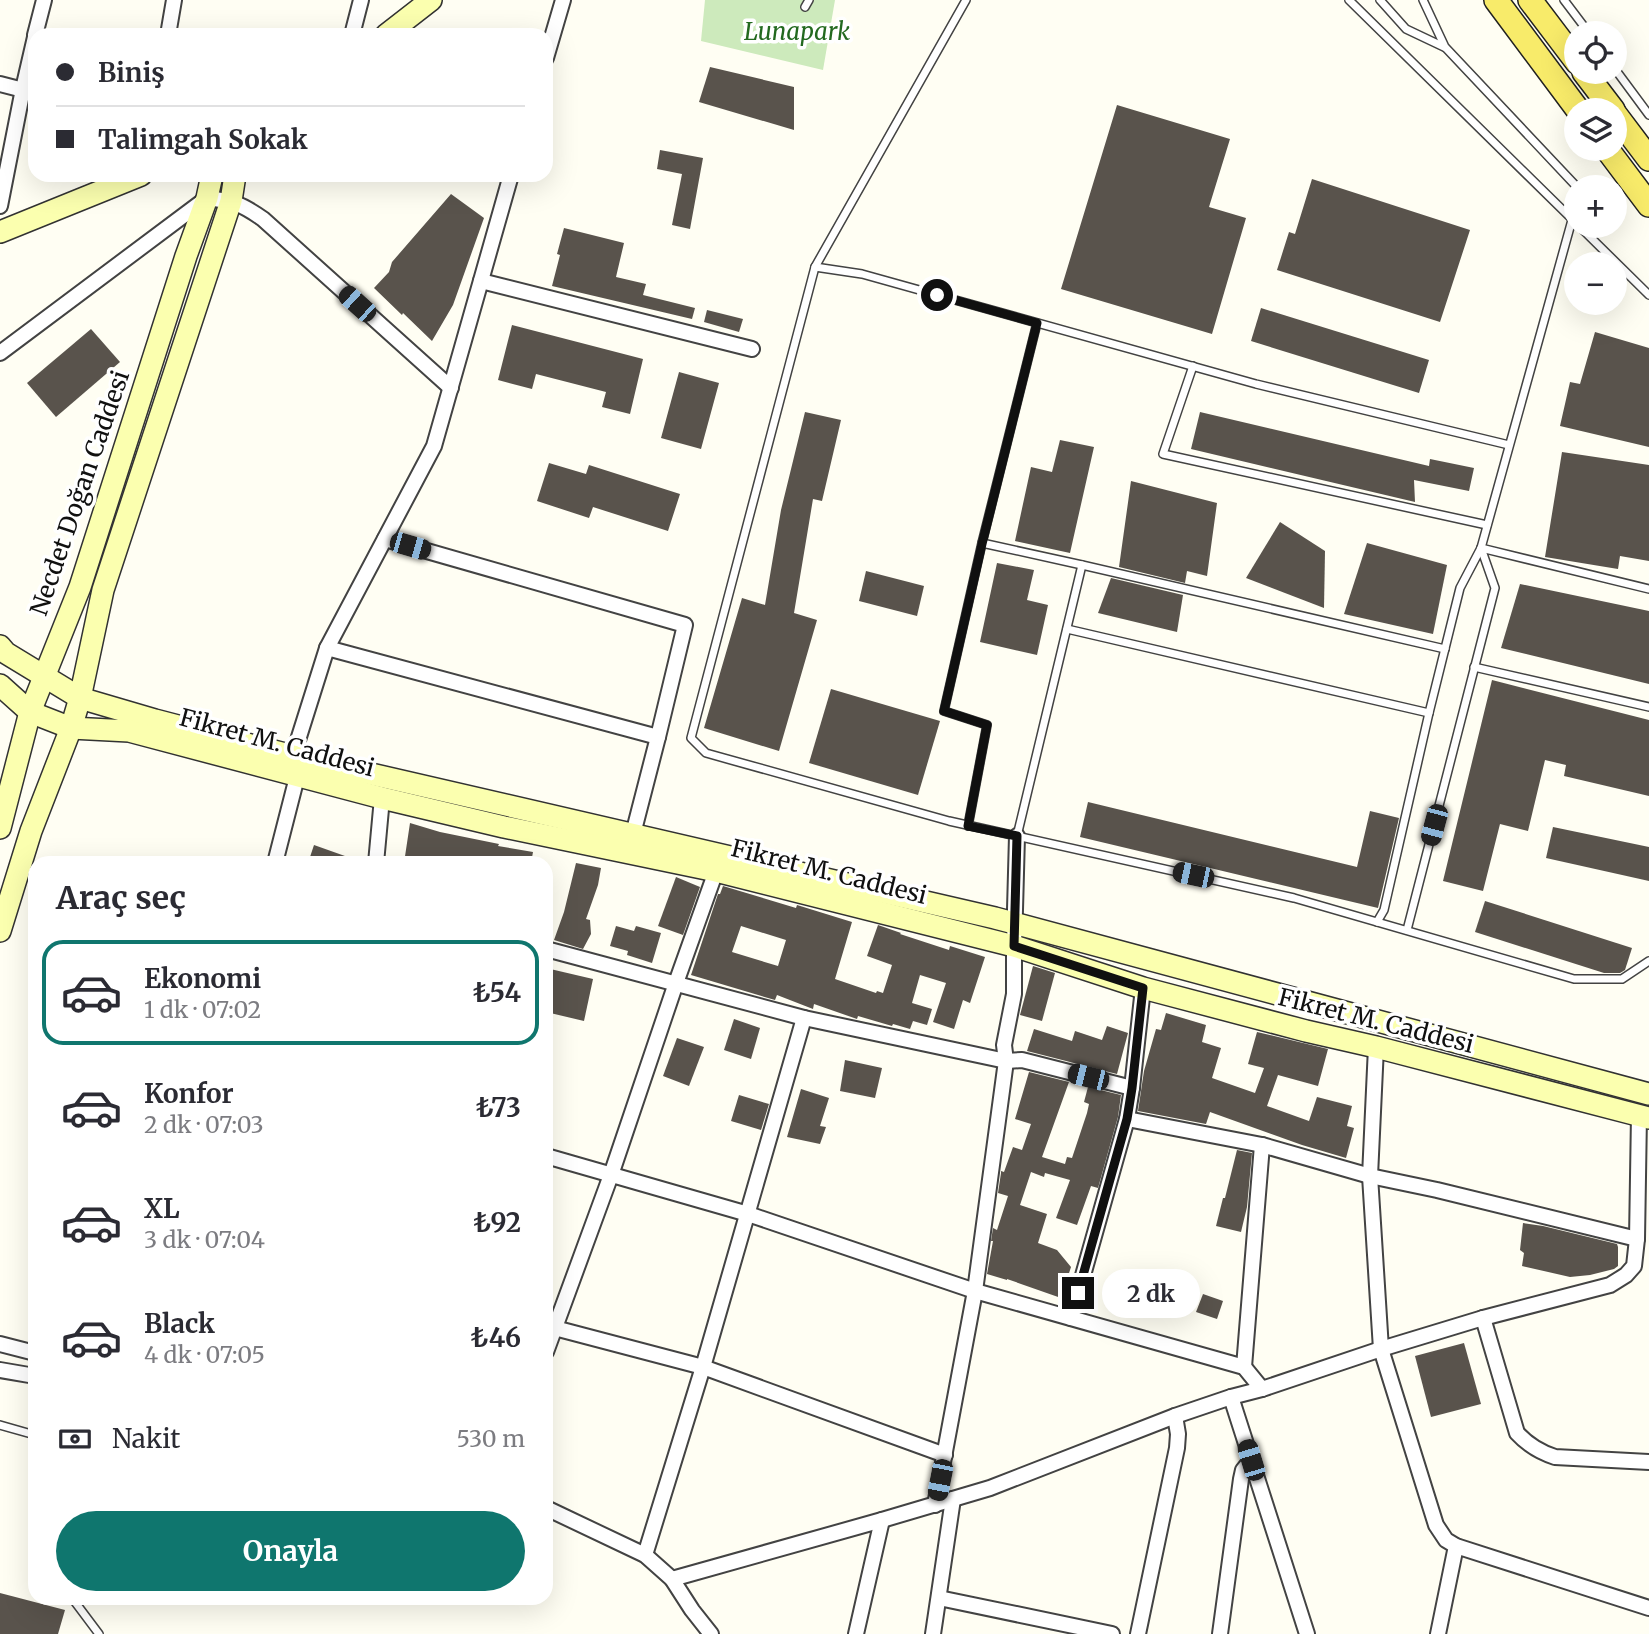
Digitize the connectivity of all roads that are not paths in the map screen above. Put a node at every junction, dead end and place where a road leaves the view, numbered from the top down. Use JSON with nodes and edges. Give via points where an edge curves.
{"nodes":[{"id":1,"x":44,"y":0,"type":"edge"},
{"id":2,"x":174,"y":0,"type":"edge"},
{"id":3,"x":361,"y":0,"type":"edge"},
{"id":4,"x":431,"y":0,"type":"edge"},
{"id":5,"x":564,"y":0,"type":"edge"},
{"id":6,"x":966,"y":0,"type":"edge"},
{"id":7,"x":1349,"y":0,"type":"edge"},
{"id":8,"x":1380,"y":0,"type":"edge"},
{"id":9,"x":1423,"y":0,"type":"edge"},
{"id":10,"x":1496,"y":0,"type":"edge"},
{"id":11,"x":1530,"y":0,"type":"edge"},
{"id":12,"x":1564,"y":0,"type":"edge"},
{"id":13,"x":1580,"y":21,"type":"edge"},
{"id":14,"x":37,"y":28,"type":"edge"},
{"id":15,"x":169,"y":28,"type":"edge"},
{"id":16,"x":354,"y":28,"type":"edge"},
{"id":17,"x":395,"y":28,"type":"edge"},
{"id":18,"x":553,"y":35,"type":"edge"},
{"id":19,"x":1564,"y":45,"type":"edge"},
{"id":20,"x":1445,"y":47,"type":"junction"},
{"id":21,"x":0,"y":84,"type":"edge"},
{"id":22,"x":1626,"y":84,"type":"edge"},
{"id":23,"x":28,"y":91,"type":"edge"},
{"id":24,"x":28,"y":95,"type":"edge"},
{"id":25,"x":1569,"y":98,"type":"edge"},
{"id":26,"x":1649,"y":115,"type":"edge"},
{"id":27,"x":1627,"y":129,"type":"edge"},
{"id":28,"x":1649,"y":159,"type":"edge"},
{"id":29,"x":1616,"y":161,"type":"edge"},
{"id":30,"x":1566,"y":175,"type":"edge"},
{"id":31,"x":124,"y":182,"type":"edge"},
{"id":32,"x":210,"y":182,"type":"edge"},
{"id":33,"x":234,"y":182,"type":"edge"},
{"id":34,"x":509,"y":182,"type":"edge"},
{"id":35,"x":207,"y":198,"type":"junction"},
{"id":36,"x":231,"y":201,"type":"junction"},
{"id":37,"x":1649,"y":205,"type":"edge"},
{"id":38,"x":0,"y":206,"type":"edge"},
{"id":39,"x":1564,"y":211,"type":"edge"},
{"id":40,"x":0,"y":232,"type":"edge"},
{"id":41,"x":1571,"y":238,"type":"edge"},
{"id":42,"x":1591,"y":238,"type":"edge"},
{"id":43,"x":815,"y":267,"type":"junction"},
{"id":44,"x":481,"y":281,"type":"junction"},
{"id":45,"x":1649,"y":295,"type":"edge"},
{"id":46,"x":1037,"y":323,"type":"junction"},
{"id":47,"x":752,"y":349,"type":"dead end"},
{"id":48,"x":0,"y":353,"type":"edge"},
{"id":49,"x":1193,"y":366,"type":"junction"},
{"id":50,"x":450,"y":388,"type":"junction"},
{"id":51,"x":1509,"y":445,"type":"junction"},
{"id":52,"x":1487,"y":525,"type":"junction"},
{"id":53,"x":385,"y":539,"type":"junction"},
{"id":54,"x":982,"y":544,"type":"junction"},
{"id":55,"x":1481,"y":548,"type":"junction"},
{"id":56,"x":1082,"y":565,"type":"junction"},
{"id":57,"x":1649,"y":589,"type":"edge"},
{"id":58,"x":1067,"y":629,"type":"junction"},
{"id":59,"x":0,"y":646,"type":"edge"},
{"id":60,"x":327,"y":648,"type":"junction"},
{"id":61,"x":1444,"y":649,"type":"junction"},
{"id":62,"x":1475,"y":667,"type":"junction"},
{"id":63,"x":44,"y":676,"type":"junction"},
{"id":64,"x":0,"y":685,"type":"edge"},
{"id":65,"x":80,"y":698,"type":"junction"},
{"id":66,"x":1649,"y":708,"type":"edge"},
{"id":67,"x":30,"y":712,"type":"junction"},
{"id":68,"x":1429,"y":713,"type":"junction"},
{"id":69,"x":71,"y":728,"type":"junction"},
{"id":70,"x":658,"y":737,"type":"junction"},
{"id":71,"x":295,"y":766,"type":"junction"},
{"id":72,"x":382,"y":798,"type":"junction"},
{"id":73,"x":968,"y":826,"type":"junction"},
{"id":74,"x":0,"y":828,"type":"edge"},
{"id":75,"x":633,"y":834,"type":"junction"},
{"id":76,"x":1017,"y":836,"type":"junction"},
{"id":77,"x":276,"y":856,"type":"edge"},
{"id":78,"x":377,"y":856,"type":"edge"},
{"id":79,"x":716,"y":871,"type":"junction"},
{"id":80,"x":1377,"y":922,"type":"junction"},
{"id":81,"x":1014,"y":923,"type":"junction"},
{"id":82,"x":1407,"y":930,"type":"junction"},
{"id":83,"x":0,"y":931,"type":"edge"},
{"id":84,"x":1014,"y":946,"type":"junction"},
{"id":85,"x":553,"y":951,"type":"edge"},
{"id":86,"x":1649,"y":961,"type":"edge"},
{"id":87,"x":676,"y":983,"type":"junction"},
{"id":88,"x":1143,"y":988,"type":"junction"},
{"id":89,"x":804,"y":1018,"type":"junction"},
{"id":90,"x":1376,"y":1047,"type":"junction"},
{"id":91,"x":1006,"y":1061,"type":"junction"},
{"id":92,"x":1132,"y":1088,"type":"junction"},
{"id":93,"x":1649,"y":1094,"type":"edge"},
{"id":94,"x":1644,"y":1117,"type":"edge"},
{"id":95,"x":1127,"y":1119,"type":"junction"},
{"id":96,"x":1262,"y":1145,"type":"junction"},
{"id":97,"x":553,"y":1158,"type":"edge"},
{"id":98,"x":611,"y":1175,"type":"junction"},
{"id":99,"x":1370,"y":1176,"type":"junction"},
{"id":100,"x":748,"y":1214,"type":"junction"},
{"id":101,"x":1637,"y":1239,"type":"junction"},
{"id":102,"x":975,"y":1291,"type":"junction"},
{"id":103,"x":1071,"y":1318,"type":"junction"},
{"id":104,"x":1483,"y":1318,"type":"junction"},
{"id":105,"x":553,"y":1319,"type":"edge"},
{"id":106,"x":553,"y":1327,"type":"edge"},
{"id":107,"x":0,"y":1345,"type":"edge"},
{"id":108,"x":1381,"y":1349,"type":"junction"},
{"id":109,"x":28,"y":1351,"type":"edge"},
{"id":110,"x":703,"y":1367,"type":"junction"},
{"id":111,"x":1244,"y":1367,"type":"junction"},
{"id":112,"x":0,"y":1370,"type":"edge"},
{"id":113,"x":28,"y":1375,"type":"edge"},
{"id":114,"x":1262,"y":1389,"type":"junction"},
{"id":115,"x":1231,"y":1397,"type":"junction"},
{"id":116,"x":1175,"y":1416,"type":"junction"},
{"id":117,"x":0,"y":1425,"type":"edge"},
{"id":118,"x":28,"y":1434,"type":"edge"},
{"id":119,"x":944,"y":1455,"type":"junction"},
{"id":120,"x":1251,"y":1460,"type":"junction"},
{"id":121,"x":1649,"y":1462,"type":"edge"},
{"id":122,"x":954,"y":1499,"type":"junction"},
{"id":123,"x":935,"y":1505,"type":"junction"},
{"id":124,"x":553,"y":1511,"type":"edge"},
{"id":125,"x":882,"y":1520,"type":"junction"},
{"id":126,"x":1456,"y":1546,"type":"junction"},
{"id":127,"x":645,"y":1555,"type":"junction"},
{"id":128,"x":672,"y":1579,"type":"junction"},
{"id":129,"x":939,"y":1598,"type":"junction"},
{"id":130,"x":77,"y":1605,"type":"edge"},
{"id":131,"x":1649,"y":1608,"type":"edge"},
{"id":132,"x":99,"y":1634,"type":"edge"},
{"id":133,"x":711,"y":1634,"type":"edge"},
{"id":134,"x":856,"y":1634,"type":"edge"},
{"id":135,"x":933,"y":1634,"type":"edge"},
{"id":136,"x":1112,"y":1634,"type":"edge"},
{"id":137,"x":1138,"y":1634,"type":"edge"},
{"id":138,"x":1220,"y":1634,"type":"edge"},
{"id":139,"x":1307,"y":1634,"type":"edge"},
{"id":140,"x":1438,"y":1634,"type":"edge"}],
"edges":[{"from":1,"to":14,"type":"street"},
{"from":2,"to":15,"type":"street"},
{"from":3,"to":16,"type":"street"},
{"from":4,"to":17,"type":"main road"},
{"from":5,"to":18,"type":"street"},
{"from":6,"to":43,"type":"lane"},
{"from":7,"to":39,"type":"lane"},
{"from":8,"to":20,"type":"lane","via":[[1406,29]]},
{"from":9,"to":20,"type":"lane"},
{"from":10,"to":25,"type":"main road"},
{"from":11,"to":19,"type":"main road"},
{"from":12,"to":13,"type":"lane"},
{"from":20,"to":30,"type":"lane"},
{"from":21,"to":23,"type":"street"},
{"from":22,"to":26,"type":"lane"},
{"from":24,"to":38,"type":"street"},
{"from":27,"to":28,"type":"main road"},
{"from":29,"to":37,"type":"main road"},
{"from":31,"to":40,"type":"main road"},
{"from":32,"to":35,"type":"main road","name":"Necdet Doğan Caddesi"},
{"from":33,"to":36,"type":"main road"},
{"from":34,"to":44,"type":"street"},
{"from":35,"to":36,"type":"street"},
{"from":35,"to":48,"type":"street"},
{"from":35,"to":63,"type":"main road","name":"Necdet Doğan Caddesi","via":[[80,587]]},
{"from":36,"to":50,"type":"street","via":[[263,219]]},
{"from":36,"to":65,"type":"main road","via":[[103,590]]},
{"from":41,"to":51,"type":"lane"},
{"from":42,"to":45,"type":"lane"},
{"from":43,"to":46,"type":"lane","via":[[862,274]]},
{"from":43,"to":73,"type":"lane","via":[[691,738],[706,753]]},
{"from":44,"to":47,"type":"street"},
{"from":44,"to":50,"type":"street"},
{"from":46,"to":49,"type":"lane"},
{"from":46,"to":54,"type":"lane"},
{"from":49,"to":51,"type":"lane"},
{"from":49,"to":52,"type":"lane","via":[[1163,454]]},
{"from":50,"to":53,"type":"street","via":[[434,446]]},
{"from":51,"to":52,"type":"lane"},
{"from":52,"to":55,"type":"lane"},
{"from":53,"to":60,"type":"street"},
{"from":53,"to":70,"type":"street","via":[[685,625]]},
{"from":54,"to":56,"type":"lane"},
{"from":54,"to":73,"type":"lane","via":[[944,711],[987,725]]},
{"from":55,"to":57,"type":"lane"},
{"from":55,"to":61,"type":"lane","via":[[1460,588]]},
{"from":55,"to":62,"type":"lane","via":[[1495,587]]},
{"from":56,"to":58,"type":"lane"},
{"from":56,"to":61,"type":"lane"},
{"from":58,"to":68,"type":"lane"},
{"from":58,"to":76,"type":"lane"},
{"from":59,"to":63,"type":"main road"},
{"from":60,"to":70,"type":"street"},
{"from":60,"to":71,"type":"street"},
{"from":61,"to":68,"type":"lane"},
{"from":62,"to":66,"type":"lane"},
{"from":62,"to":82,"type":"lane"},
{"from":63,"to":65,"type":"main road"},
{"from":63,"to":67,"type":"main road","name":"Necdet Doğan Caddesi"},
{"from":64,"to":67,"type":"main road","name":"Fikret M. Caddesi"},
{"from":65,"to":69,"type":"main road"},
{"from":65,"to":71,"type":"main road"},
{"from":67,"to":69,"type":"main road","name":"Fikret M. Caddesi"},
{"from":67,"to":74,"type":"main road","name":"Necdet Doğan Caddesi"},
{"from":68,"to":80,"type":"lane","via":[[1384,910]]},
{"from":69,"to":71,"type":"main road","name":"Fikret M. Caddesi","via":[[129,731]]},
{"from":69,"to":83,"type":"main road","via":[[31,831]]},
{"from":70,"to":75,"type":"street"},
{"from":71,"to":72,"type":"main road","name":"Fikret M. Caddesi"},
{"from":71,"to":75,"type":"main road"},
{"from":71,"to":77,"type":"street"},
{"from":72,"to":78,"type":"street"},
{"from":72,"to":79,"type":"main road","name":"Fikret M. Caddesi"},
{"from":73,"to":76,"type":"lane"},
{"from":75,"to":81,"type":"main road"},
{"from":76,"to":80,"type":"lane","via":[[1294,898]]},
{"from":76,"to":81,"type":"street"},
{"from":79,"to":84,"type":"main road","name":"Fikret M. Caddesi"},
{"from":79,"to":87,"type":"street"},
{"from":80,"to":82,"type":"lane"},
{"from":81,"to":84,"type":"street"},
{"from":81,"to":93,"type":"main road"},
{"from":82,"to":86,"type":"lane","via":[[1574,979],[1622,979]]},
{"from":84,"to":88,"type":"main road","name":"Fikret M. Caddesi"},
{"from":84,"to":91,"type":"street"},
{"from":85,"to":87,"type":"street"},
{"from":87,"to":89,"type":"street"},
{"from":87,"to":98,"type":"street"},
{"from":88,"to":90,"type":"main road","name":"Fikret M. Caddesi"},
{"from":88,"to":92,"type":"street"},
{"from":89,"to":91,"type":"street"},
{"from":89,"to":100,"type":"street"},
{"from":90,"to":94,"type":"main road","name":"Fikret M. Caddesi"},
{"from":90,"to":99,"type":"street"},
{"from":91,"to":92,"type":"street","via":[[1021,1060]]},
{"from":91,"to":102,"type":"street"},
{"from":92,"to":95,"type":"street"},
{"from":94,"to":101,"type":"street"},
{"from":95,"to":96,"type":"street"},
{"from":95,"to":103,"type":"street"},
{"from":96,"to":99,"type":"street"},
{"from":96,"to":111,"type":"street"},
{"from":97,"to":98,"type":"street"},
{"from":98,"to":100,"type":"street"},
{"from":98,"to":105,"type":"street"},
{"from":99,"to":101,"type":"street"},
{"from":99,"to":108,"type":"street"},
{"from":100,"to":102,"type":"street"},
{"from":100,"to":110,"type":"street"},
{"from":101,"to":104,"type":"street","via":[[1634,1266],[1609,1285]]},
{"from":102,"to":103,"type":"street"},
{"from":102,"to":119,"type":"street"},
{"from":103,"to":111,"type":"street"},
{"from":104,"to":108,"type":"street"},
{"from":104,"to":121,"type":"street","via":[[1517,1433],[1527,1444],[1555,1457]]},
{"from":106,"to":110,"type":"street"},
{"from":107,"to":109,"type":"street"},
{"from":108,"to":114,"type":"street"},
{"from":108,"to":126,"type":"street","via":[[1436,1525]]},
{"from":110,"to":119,"type":"street"},
{"from":110,"to":127,"type":"street"},
{"from":111,"to":114,"type":"street"},
{"from":112,"to":113,"type":"street"},
{"from":114,"to":115,"type":"street"},
{"from":115,"to":116,"type":"street"},
{"from":115,"to":120,"type":"street"},
{"from":116,"to":122,"type":"street"},
{"from":116,"to":137,"type":"street","via":[[1177,1448]]},
{"from":117,"to":118,"type":"lane"},
{"from":119,"to":123,"type":"street"},
{"from":120,"to":138,"type":"street","via":[[1241,1479]]},
{"from":120,"to":139,"type":"street"},
{"from":122,"to":123,"type":"street"},
{"from":122,"to":129,"type":"street"},
{"from":123,"to":125,"type":"street"},
{"from":124,"to":127,"type":"street"},
{"from":125,"to":128,"type":"street"},
{"from":125,"to":134,"type":"street"},
{"from":126,"to":131,"type":"street"},
{"from":126,"to":140,"type":"street"},
{"from":127,"to":128,"type":"street"},
{"from":128,"to":133,"type":"street"},
{"from":129,"to":135,"type":"street"},
{"from":129,"to":136,"type":"street"},
{"from":130,"to":132,"type":"lane"}]}
